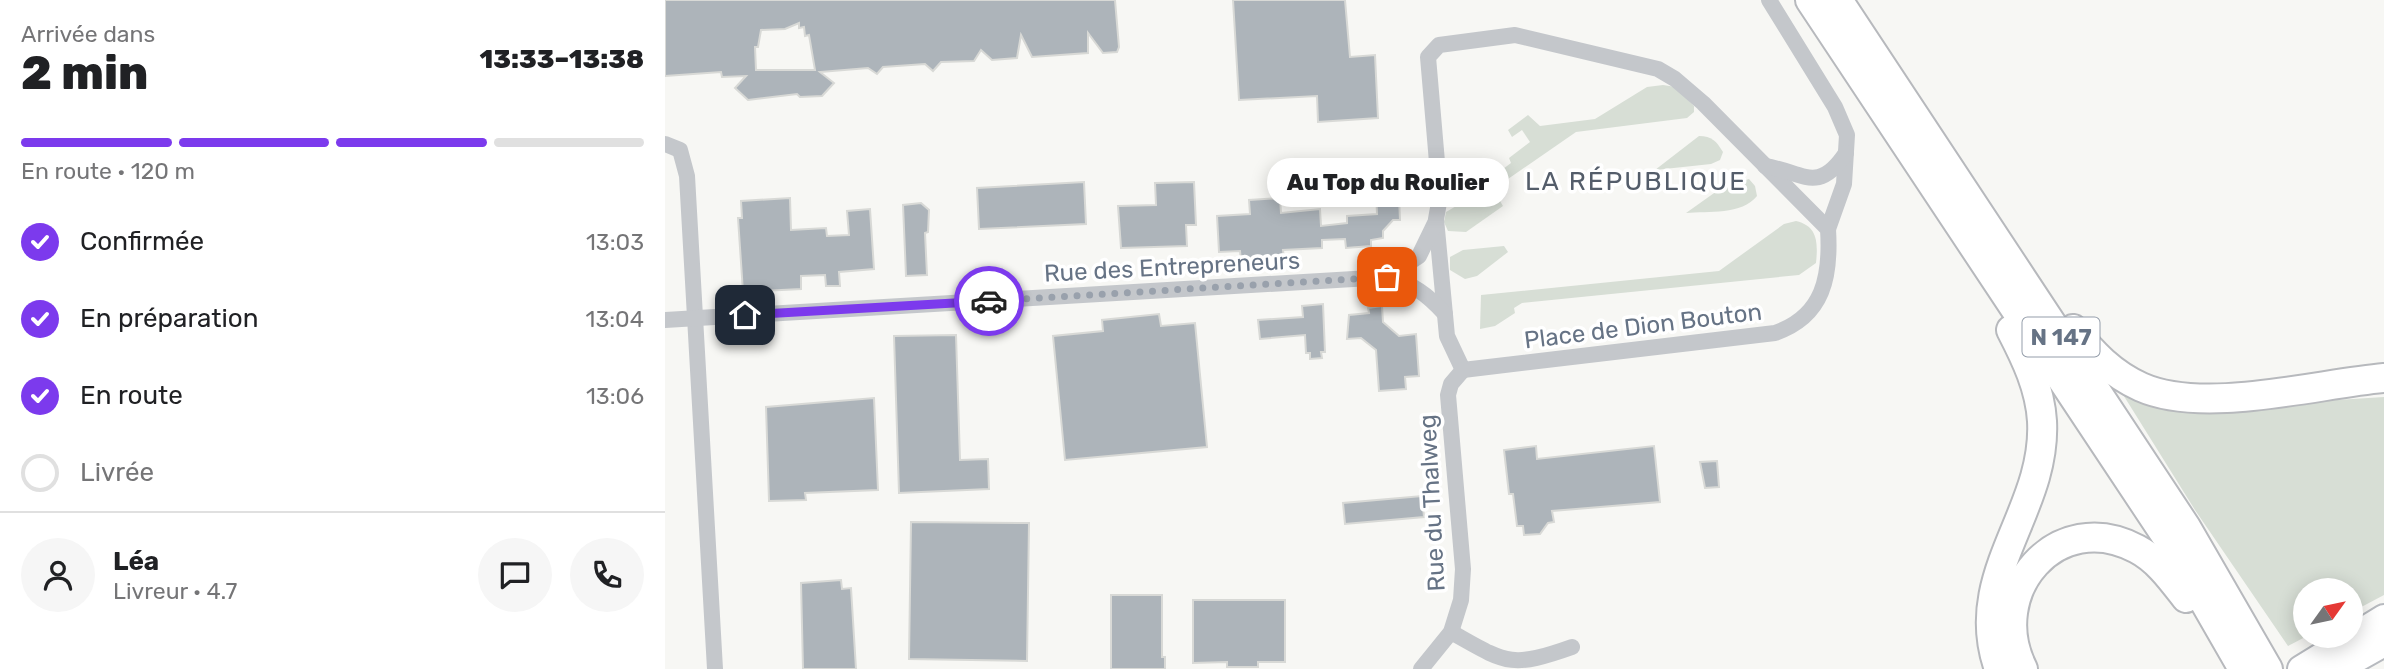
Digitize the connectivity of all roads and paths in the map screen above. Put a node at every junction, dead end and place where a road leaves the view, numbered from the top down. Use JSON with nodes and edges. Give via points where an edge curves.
{"nodes":[{"id":1,"x":1769,"y":0,"type":"edge"},
{"id":2,"x":1810,"y":0,"type":"edge"},
{"id":3,"x":1846,"y":11,"type":"edge"},
{"id":4,"x":1873,"y":96,"type":"junction"},
{"id":5,"x":672,"y":147,"type":"edge"},
{"id":6,"x":1846,"y":153,"type":"junction"},
{"id":7,"x":1765,"y":166,"type":"junction"},
{"id":8,"x":1436,"y":219,"type":"junction"},
{"id":9,"x":1828,"y":229,"type":"junction"},
{"id":10,"x":1387,"y":277,"type":"junction"},
{"id":11,"x":1445,"y":314,"type":"junction"},
{"id":12,"x":696,"y":318,"type":"junction"},
{"id":13,"x":665,"y":320,"type":"edge"},
{"id":14,"x":1463,"y":370,"type":"junction"},
{"id":15,"x":2384,"y":378,"type":"edge"},
{"id":16,"x":2384,"y":618,"type":"edge"},
{"id":17,"x":1451,"y":632,"type":"junction"},
{"id":18,"x":2384,"y":643,"type":"edge"},
{"id":19,"x":1572,"y":647,"type":"dead end"},
{"id":20,"x":2249,"y":660,"type":"edge"},
{"id":21,"x":715,"y":669,"type":"edge"},
{"id":22,"x":1421,"y":669,"type":"edge"},
{"id":23,"x":1999,"y":669,"type":"edge"},
{"id":24,"x":2022,"y":669,"type":"edge"},
{"id":25,"x":2301,"y":669,"type":"edge"},
{"id":26,"x":2338,"y":669,"type":"edge"}],
"edges":[{"from":1,"to":6,"type":"street","via":[[1835,107],[1847,135]]},
{"from":2,"to":4,"type":"highway","number":"N 147"},
{"from":3,"to":15,"type":"highway","via":[[1904,82],[2050,298],[2088,348],[2114,372],[2143,388],[2226,398]]},
{"from":3,"to":20,"type":"highway","number":"N 147","via":[[2186,527]]},
{"from":4,"to":20,"type":"highway","number":"N 147"},
{"from":4,"to":23,"type":"highway","via":[[1906,159],[1984,281],[2021,348],[2037,389],[2042,422],[2038,461],[2003,556],[1989,613],[1990,640]]},
{"from":5,"to":12,"type":"street","via":[[687,176]]},
{"from":6,"to":7,"type":"street","via":[[1830,172],[1812,179]]},
{"from":6,"to":9,"type":"street","via":[[1844,184]]},
{"from":7,"to":8,"type":"street","via":[[1703,103],[1658,69],[1515,35],[1439,45],[1428,57],[1440,197]]},
{"from":7,"to":9,"type":"street"},
{"from":8,"to":10,"type":"street","via":[[1419,256]]},
{"from":8,"to":11,"type":"street"},
{"from":9,"to":14,"type":"street","name":"Place de Dion Bouton","via":[[1825,287],[1817,303],[1791,328]]},
{"from":10,"to":11,"type":"street","via":[[1412,284]]},
{"from":10,"to":12,"type":"street","name":"Rue des Entrepreneurs"},
{"from":11,"to":14,"type":"street","via":[[1447,337]]},
{"from":12,"to":13,"type":"street","name":"Rue des Entrepreneurs"},
{"from":12,"to":21,"type":"street"},
{"from":14,"to":17,"type":"street","name":"Rue du Thalweg","via":[[1448,395],[1463,569],[1461,600]]},
{"from":16,"to":25,"type":"main road"},
{"from":17,"to":19,"type":"street","via":[[1490,654],[1524,663]]},
{"from":17,"to":22,"type":"street","name":"Rue du Thalweg"},
{"from":18,"to":26,"type":"main road"},
{"from":20,"to":24,"type":"highway","via":[[2215,638],[2174,582],[2149,557],[2125,544],[2095,538],[2064,543],[2050,551],[2023,580],[2010,626]]}]}
